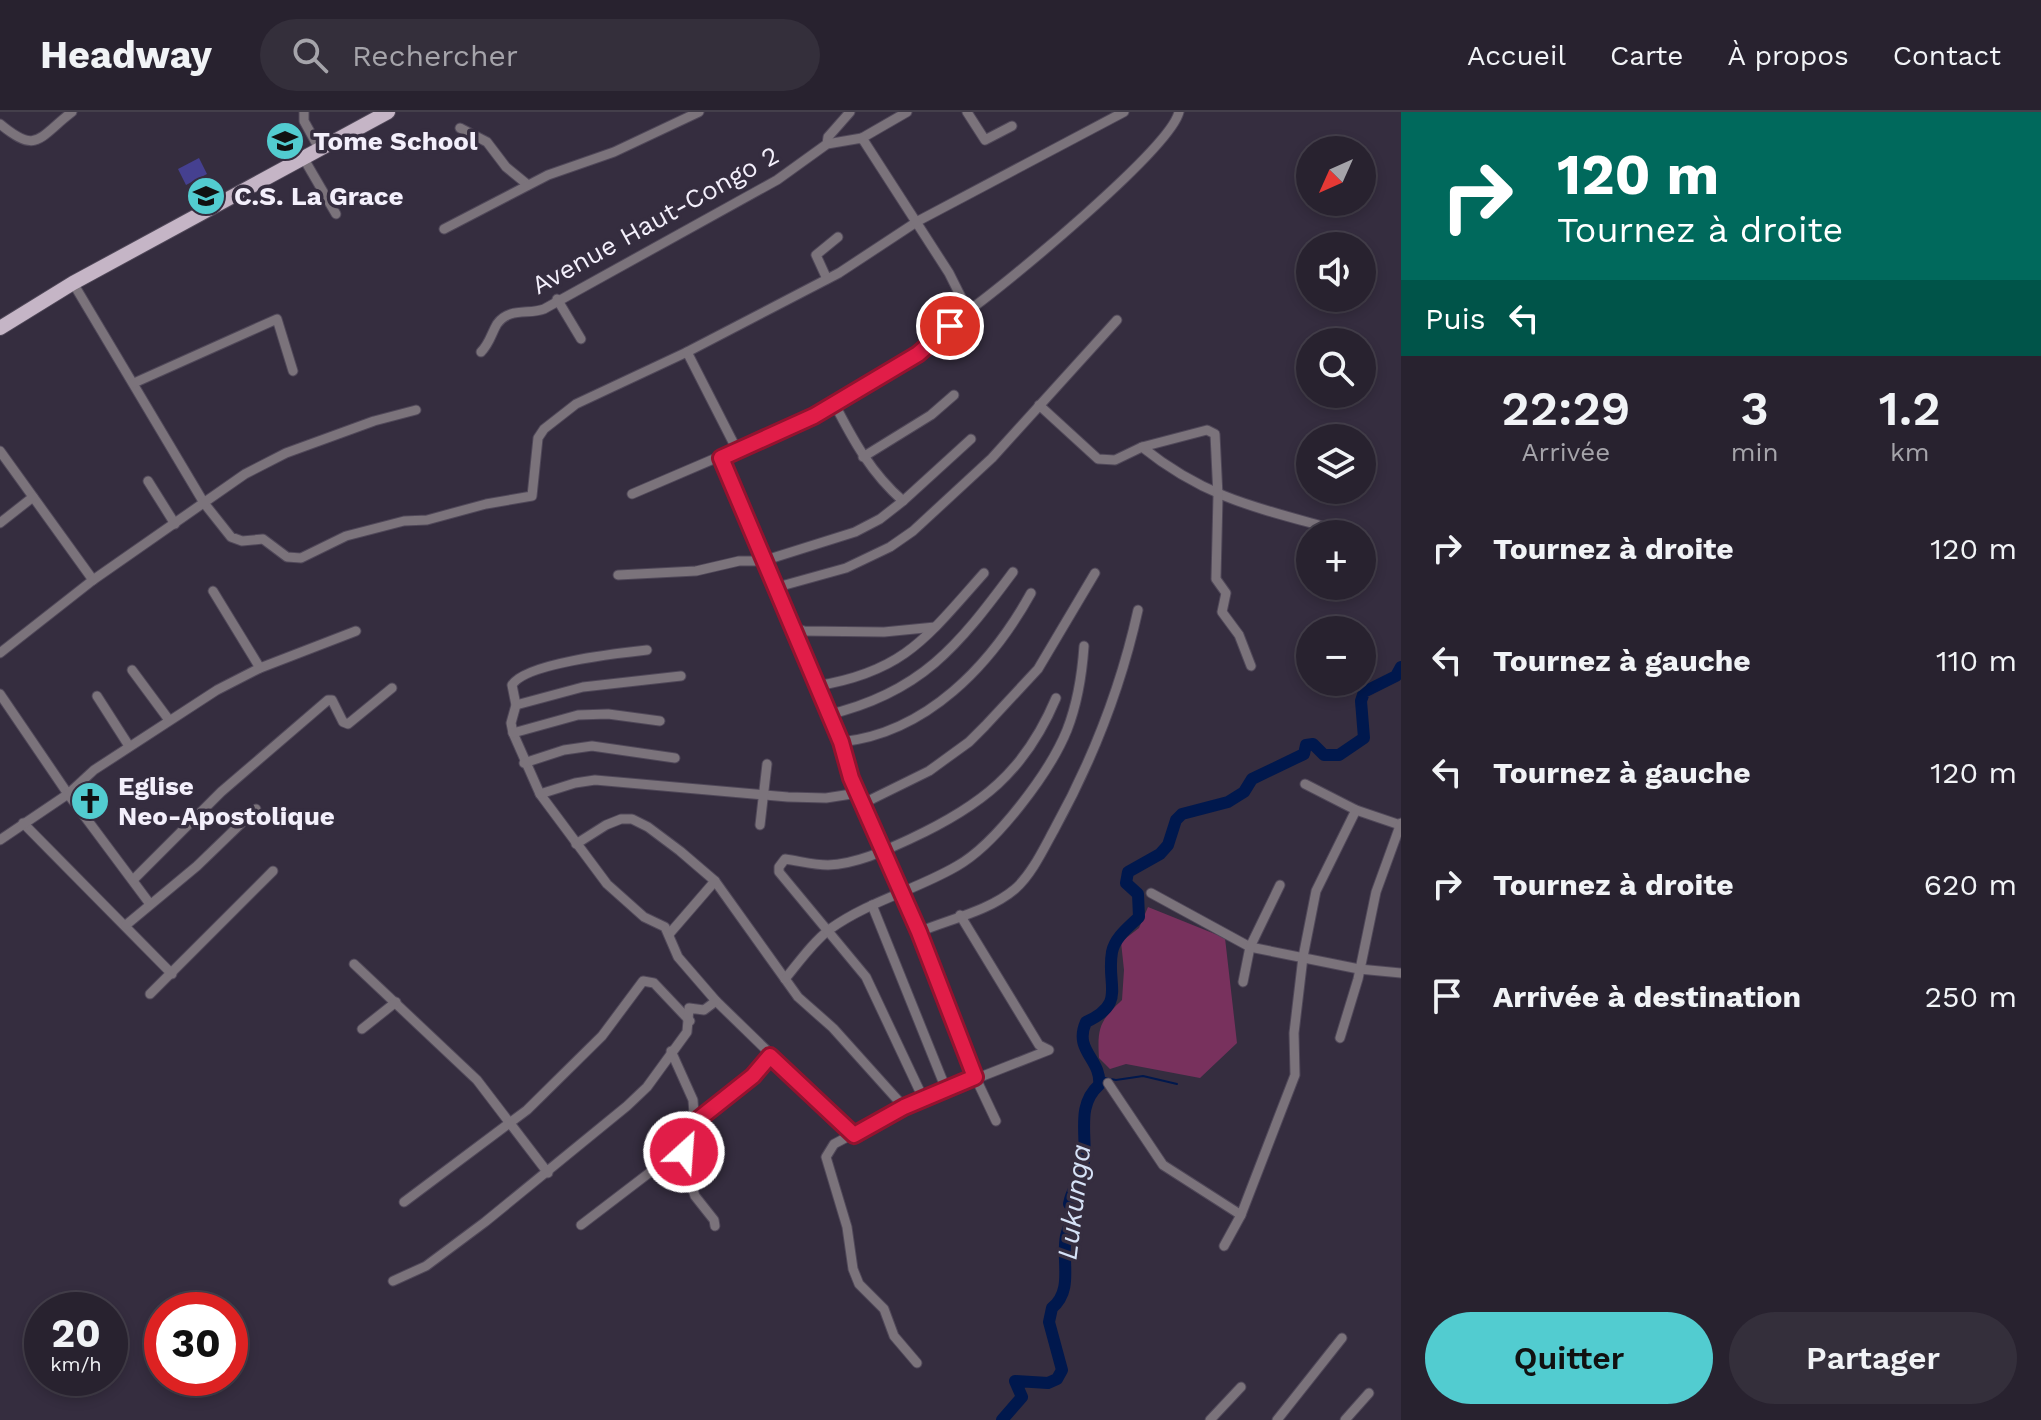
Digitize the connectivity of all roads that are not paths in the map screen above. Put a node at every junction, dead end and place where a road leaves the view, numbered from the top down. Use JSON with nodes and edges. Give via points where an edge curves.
{"nodes":[{"id":1,"x":72,"y":112,"type":"edge"},
{"id":2,"x":304,"y":112,"type":"edge"},
{"id":3,"x":388,"y":112,"type":"edge"},
{"id":4,"x":699,"y":112,"type":"edge"},
{"id":5,"x":850,"y":112,"type":"edge"},
{"id":6,"x":907,"y":112,"type":"edge"},
{"id":7,"x":967,"y":112,"type":"edge"},
{"id":8,"x":1124,"y":112,"type":"edge"},
{"id":9,"x":1179,"y":112,"type":"edge"},
{"id":10,"x":372,"y":116,"type":"edge"},
{"id":11,"x":0,"y":124,"type":"edge"},
{"id":12,"x":1012,"y":126,"type":"dead end"},
{"id":13,"x":460,"y":128,"type":"dead end"},
{"id":14,"x":862,"y":138,"type":"junction"},
{"id":15,"x":827,"y":144,"type":"junction"},
{"id":16,"x":320,"y":150,"type":"junction"},
{"id":17,"x":304,"y":159,"type":"junction"},
{"id":18,"x":528,"y":185,"type":"junction"},
{"id":19,"x":336,"y":214,"type":"dead end"},
{"id":20,"x":915,"y":224,"type":"junction"},
{"id":21,"x":444,"y":229,"type":"dead end"},
{"id":22,"x":838,"y":237,"type":"dead end"},
{"id":23,"x":827,"y":279,"type":"junction"},
{"id":24,"x":73,"y":283,"type":"junction"},
{"id":25,"x":557,"y":299,"type":"junction"},
{"id":26,"x":968,"y":311,"type":"junction"},
{"id":27,"x":1117,"y":320,"type":"dead end"},
{"id":28,"x":0,"y":328,"type":"edge"},
{"id":29,"x":581,"y":339,"type":"dead end"},
{"id":30,"x":481,"y":352,"type":"dead end"},
{"id":31,"x":687,"y":352,"type":"junction"},
{"id":32,"x":293,"y":371,"type":"dead end"},
{"id":33,"x":134,"y":383,"type":"junction"},
{"id":34,"x":954,"y":395,"type":"dead end"},
{"id":35,"x":834,"y":403,"type":"junction"},
{"id":36,"x":1039,"y":405,"type":"junction"},
{"id":37,"x":416,"y":410,"type":"dead end"},
{"id":38,"x":971,"y":439,"type":"dead end"},
{"id":39,"x":1142,"y":447,"type":"junction"},
{"id":40,"x":737,"y":450,"type":"junction"},
{"id":41,"x":0,"y":451,"type":"edge"},
{"id":42,"x":863,"y":457,"type":"junction"},
{"id":43,"x":721,"y":458,"type":"junction"},
{"id":44,"x":148,"y":481,"type":"dead end"},
{"id":45,"x":632,"y":494,"type":"dead end"},
{"id":46,"x":1218,"y":496,"type":"junction"},
{"id":47,"x":33,"y":497,"type":"junction"},
{"id":48,"x":903,"y":501,"type":"junction"},
{"id":49,"x":204,"y":503,"type":"junction"},
{"id":50,"x":1302,"y":520,"type":"edge"},
{"id":51,"x":0,"y":523,"type":"edge"},
{"id":52,"x":175,"y":524,"type":"junction"},
{"id":53,"x":763,"y":561,"type":"junction"},
{"id":54,"x":1013,"y":572,"type":"dead end"},
{"id":55,"x":984,"y":573,"type":"dead end"},
{"id":56,"x":1095,"y":573,"type":"dead end"},
{"id":57,"x":618,"y":575,"type":"dead end"},
{"id":58,"x":93,"y":580,"type":"junction"},
{"id":59,"x":774,"y":588,"type":"junction"},
{"id":60,"x":213,"y":591,"type":"dead end"},
{"id":61,"x":1031,"y":593,"type":"dead end"},
{"id":62,"x":1138,"y":610,"type":"dead end"},
{"id":63,"x":792,"y":627,"type":"junction"},
{"id":64,"x":935,"y":627,"type":"junction"},
{"id":65,"x":356,"y":631,"type":"dead end"},
{"id":66,"x":1084,"y":646,"type":"dead end"},
{"id":67,"x":647,"y":650,"type":"dead end"},
{"id":68,"x":0,"y":653,"type":"edge"},
{"id":69,"x":1251,"y":666,"type":"dead end"},
{"id":70,"x":260,"y":668,"type":"junction"},
{"id":71,"x":132,"y":670,"type":"dead end"},
{"id":72,"x":681,"y":676,"type":"dead end"},
{"id":73,"x":816,"y":686,"type":"junction"},
{"id":74,"x":392,"y":688,"type":"dead end"},
{"id":75,"x":0,"y":694,"type":"edge"},
{"id":76,"x":97,"y":696,"type":"dead end"},
{"id":77,"x":1056,"y":698,"type":"dead end"},
{"id":78,"x":516,"y":705,"type":"junction"},
{"id":79,"x":827,"y":715,"type":"junction"},
{"id":80,"x":169,"y":720,"type":"junction"},
{"id":81,"x":660,"y":721,"type":"dead end"},
{"id":82,"x":513,"y":733,"type":"junction"},
{"id":83,"x":841,"y":742,"type":"junction"},
{"id":84,"x":129,"y":746,"type":"junction"},
{"id":85,"x":675,"y":758,"type":"dead end"},
{"id":86,"x":524,"y":763,"type":"junction"},
{"id":87,"x":767,"y":764,"type":"dead end"},
{"id":88,"x":1305,"y":784,"type":"dead end"},
{"id":89,"x":858,"y":793,"type":"junction"},
{"id":90,"x":68,"y":794,"type":"junction"},
{"id":91,"x":540,"y":794,"type":"junction"},
{"id":92,"x":763,"y":795,"type":"junction"},
{"id":93,"x":864,"y":803,"type":"junction"},
{"id":94,"x":256,"y":809,"type":"dead end"},
{"id":95,"x":1356,"y":810,"type":"junction"},
{"id":96,"x":23,"y":823,"type":"junction"},
{"id":97,"x":1400,"y":824,"type":"edge"},
{"id":98,"x":760,"y":825,"type":"dead end"},
{"id":99,"x":0,"y":840,"type":"edge"},
{"id":100,"x":576,"y":844,"type":"junction"},
{"id":101,"x":885,"y":851,"type":"junction"},
{"id":102,"x":273,"y":871,"type":"dead end"},
{"id":103,"x":133,"y":880,"type":"junction"},
{"id":104,"x":715,"y":881,"type":"junction"},
{"id":105,"x":1280,"y":885,"type":"dead end"},
{"id":106,"x":902,"y":891,"type":"junction"},
{"id":107,"x":1151,"y":893,"type":"dead end"},
{"id":108,"x":150,"y":904,"type":"junction"},
{"id":109,"x":872,"y":905,"type":"junction"},
{"id":110,"x":960,"y":915,"type":"junction"},
{"id":111,"x":126,"y":925,"type":"junction"},
{"id":112,"x":830,"y":930,"type":"junction"},
{"id":113,"x":919,"y":932,"type":"junction"},
{"id":114,"x":670,"y":933,"type":"junction"},
{"id":115,"x":1250,"y":947,"type":"junction"},
{"id":116,"x":1303,"y":957,"type":"junction"},
{"id":117,"x":354,"y":964,"type":"dead end"},
{"id":118,"x":1359,"y":969,"type":"junction"},
{"id":119,"x":1401,"y":973,"type":"edge"},
{"id":120,"x":172,"y":974,"type":"junction"},
{"id":121,"x":785,"y":979,"type":"junction"},
{"id":122,"x":1243,"y":982,"type":"dead end"},
{"id":123,"x":150,"y":994,"type":"dead end"},
{"id":124,"x":716,"y":1001,"type":"junction"},
{"id":125,"x":396,"y":1002,"type":"junction"},
{"id":126,"x":690,"y":1021,"type":"junction"},
{"id":127,"x":362,"y":1029,"type":"dead end"},
{"id":128,"x":1340,"y":1038,"type":"dead end"},
{"id":129,"x":671,"y":1051,"type":"junction"},
{"id":130,"x":770,"y":1056,"type":"junction"},
{"id":131,"x":975,"y":1077,"type":"junction"},
{"id":132,"x":1108,"y":1083,"type":"dead end"},
{"id":133,"x":946,"y":1089,"type":"junction"},
{"id":134,"x":923,"y":1098,"type":"junction"},
{"id":135,"x":904,"y":1107,"type":"junction"},
{"id":136,"x":996,"y":1121,"type":"dead end"},
{"id":137,"x":695,"y":1122,"type":"junction"},
{"id":138,"x":512,"y":1123,"type":"junction"},
{"id":139,"x":854,"y":1135,"type":"junction"},
{"id":140,"x":687,"y":1144,"type":"junction"},
{"id":141,"x":548,"y":1173,"type":"junction"},
{"id":142,"x":404,"y":1202,"type":"dead end"},
{"id":143,"x":1241,"y":1215,"type":"junction"},
{"id":144,"x":581,"y":1225,"type":"dead end"},
{"id":145,"x":715,"y":1226,"type":"dead end"},
{"id":146,"x":1224,"y":1246,"type":"dead end"},
{"id":147,"x":393,"y":1281,"type":"dead end"},
{"id":148,"x":1342,"y":1338,"type":"dead end"},
{"id":149,"x":917,"y":1363,"type":"dead end"},
{"id":150,"x":1241,"y":1387,"type":"dead end"},
{"id":151,"x":1369,"y":1393,"type":"dead end"},
{"id":152,"x":1210,"y":1420,"type":"edge"},
{"id":153,"x":1277,"y":1420,"type":"edge"},
{"id":154,"x":1345,"y":1420,"type":"edge"}],
"edges":[{"from":1,"to":11,"type":"street","via":[[28,143]]},
{"from":2,"to":16,"type":"street"},
{"from":3,"to":10,"type":"main road"},
{"from":4,"to":18,"type":"street"},
{"from":5,"to":15,"type":"street"},
{"from":6,"to":14,"type":"street","name":"Avenue Haut-Congo 2"},
{"from":7,"to":12,"type":"street","via":[[985,140]]},
{"from":8,"to":20,"type":"street"},
{"from":9,"to":26,"type":"street","via":[[1170,131],[1082,216]]},
{"from":10,"to":16,"type":"main road"},
{"from":13,"to":18,"type":"street","via":[[487,142]]},
{"from":14,"to":15,"type":"street","name":"Avenue Haut-Congo 2"},
{"from":14,"to":20,"type":"street"},
{"from":15,"to":25,"type":"street","name":"Avenue Haut-Congo 2","via":[[787,174]]},
{"from":16,"to":17,"type":"main road"},
{"from":17,"to":19,"type":"street"},
{"from":17,"to":24,"type":"main road"},
{"from":18,"to":21,"type":"street"},
{"from":20,"to":23,"type":"street"},
{"from":20,"to":26,"type":"street"},
{"from":22,"to":23,"type":"street","via":[[816,255]]},
{"from":23,"to":31,"type":"street"},
{"from":24,"to":28,"type":"main road"},
{"from":24,"to":33,"type":"street"},
{"from":25,"to":29,"type":"street"},
{"from":25,"to":30,"type":"street","name":"Avenue Haut-Congo 2","via":[[536,312],[503,318]]},
{"from":26,"to":35,"type":"street","via":[[918,354]]},
{"from":27,"to":36,"type":"street"},
{"from":31,"to":40,"type":"street"},
{"from":31,"to":49,"type":"street","via":[[576,404],[544,429],[537,445],[532,496],[346,536],[294,559],[263,539],[231,537]]},
{"from":32,"to":33,"type":"street","via":[[277,319]]},
{"from":33,"to":49,"type":"street"},
{"from":34,"to":42,"type":"street"},
{"from":35,"to":40,"type":"street"},
{"from":35,"to":42,"type":"street"},
{"from":36,"to":39,"type":"street","via":[[1098,459],[1115,460]]},
{"from":36,"to":59,"type":"street","via":[[949,498],[890,547],[846,568]]},
{"from":37,"to":49,"type":"street","via":[[286,453]]},
{"from":38,"to":48,"type":"street"},
{"from":39,"to":46,"type":"street"},
{"from":39,"to":46,"type":"street","via":[[1213,431]]},
{"from":40,"to":43,"type":"street"},
{"from":41,"to":47,"type":"street"},
{"from":42,"to":48,"type":"street"},
{"from":43,"to":45,"type":"street"},
{"from":43,"to":53,"type":"street"},
{"from":44,"to":52,"type":"street"},
{"from":46,"to":50,"type":"street"},
{"from":46,"to":69,"type":"street","via":[[1216,579],[1226,598],[1222,612],[1239,635]]},
{"from":47,"to":51,"type":"street"},
{"from":47,"to":58,"type":"street"},
{"from":48,"to":53,"type":"street","via":[[855,532]]},
{"from":49,"to":52,"type":"street"},
{"from":52,"to":58,"type":"street"},
{"from":53,"to":57,"type":"street"},
{"from":53,"to":59,"type":"street"},
{"from":54,"to":79,"type":"street","via":[[974,625],[920,676],[893,693]]},
{"from":55,"to":64,"type":"street"},
{"from":56,"to":93,"type":"street","via":[[1038,669],[969,742],[929,771]]},
{"from":58,"to":68,"type":"street"},
{"from":59,"to":63,"type":"street"},
{"from":60,"to":70,"type":"street"},
{"from":61,"to":83,"type":"street","via":[[1000,643],[938,704],[900,726]]},
{"from":62,"to":110,"type":"street","via":[[1087,769],[1043,850],[1017,887],[999,901]]},
{"from":63,"to":64,"type":"street","via":[[884,632]]},
{"from":63,"to":73,"type":"street"},
{"from":64,"to":73,"type":"street","via":[[876,672]]},
{"from":65,"to":70,"type":"street"},
{"from":66,"to":106,"type":"street","via":[[1081,683],[1066,733],[1014,813],[969,859]]},
{"from":67,"to":78,"type":"street","via":[[567,662],[519,676],[512,685]]},
{"from":70,"to":80,"type":"street"},
{"from":71,"to":80,"type":"street"},
{"from":72,"to":78,"type":"street","via":[[583,687]]},
{"from":73,"to":79,"type":"street"},
{"from":74,"to":103,"type":"street","via":[[348,724],[328,700],[221,792]]},
{"from":75,"to":90,"type":"street"},
{"from":76,"to":84,"type":"street"},
{"from":77,"to":101,"type":"street","via":[[1032,747],[1001,784],[955,817]]},
{"from":78,"to":82,"type":"street"},
{"from":79,"to":83,"type":"street"},
{"from":80,"to":84,"type":"street"},
{"from":81,"to":82,"type":"street","via":[[578,715]]},
{"from":82,"to":86,"type":"street"},
{"from":83,"to":89,"type":"street"},
{"from":84,"to":90,"type":"street"},
{"from":85,"to":86,"type":"street","via":[[592,746]]},
{"from":86,"to":91,"type":"street"},
{"from":87,"to":92,"type":"street"},
{"from":88,"to":95,"type":"street"},
{"from":89,"to":92,"type":"street","via":[[826,798]]},
{"from":89,"to":93,"type":"street"},
{"from":90,"to":96,"type":"street"},
{"from":90,"to":103,"type":"street"},
{"from":91,"to":92,"type":"street","via":[[595,780]]},
{"from":91,"to":100,"type":"street"},
{"from":92,"to":98,"type":"street"},
{"from":93,"to":101,"type":"street"},
{"from":94,"to":108,"type":"street"},
{"from":95,"to":97,"type":"street"},
{"from":95,"to":116,"type":"street","via":[[1323,872]]},
{"from":96,"to":99,"type":"street"},
{"from":96,"to":111,"type":"street"},
{"from":97,"to":118,"type":"street","via":[[1376,892]]},
{"from":100,"to":104,"type":"street","via":[[606,825],[632,819]]},
{"from":100,"to":114,"type":"street","via":[[607,884]]},
{"from":101,"to":106,"type":"street"},
{"from":101,"to":112,"type":"street","via":[[840,864],[781,862],[779,872]]},
{"from":102,"to":120,"type":"street"},
{"from":103,"to":108,"type":"street"},
{"from":104,"to":114,"type":"street"},
{"from":104,"to":121,"type":"street"},
{"from":105,"to":115,"type":"street"},
{"from":106,"to":109,"type":"street"},
{"from":106,"to":113,"type":"street"},
{"from":107,"to":115,"type":"street"},
{"from":108,"to":111,"type":"street"},
{"from":109,"to":112,"type":"street"},
{"from":109,"to":133,"type":"street"},
{"from":110,"to":113,"type":"street"},
{"from":110,"to":131,"type":"street","via":[[1039,1045],[1049,1050]]},
{"from":111,"to":120,"type":"street"},
{"from":112,"to":121,"type":"street"},
{"from":112,"to":134,"type":"street","via":[[871,987]]},
{"from":113,"to":131,"type":"street"},
{"from":114,"to":124,"type":"street","via":[[678,957]]},
{"from":115,"to":116,"type":"street"},
{"from":115,"to":122,"type":"street"},
{"from":116,"to":118,"type":"street"},
{"from":116,"to":143,"type":"street","via":[[1295,1075]]},
{"from":117,"to":125,"type":"street"},
{"from":118,"to":119,"type":"street"},
{"from":118,"to":128,"type":"street"},
{"from":120,"to":123,"type":"street"},
{"from":121,"to":135,"type":"street"},
{"from":124,"to":126,"type":"street","via":[[704,1010],[689,1008]]},
{"from":124,"to":130,"type":"street"},
{"from":125,"to":127,"type":"street"},
{"from":125,"to":138,"type":"street","via":[[477,1080]]},
{"from":126,"to":129,"type":"street"},
{"from":126,"to":138,"type":"street","via":[[654,983],[643,981],[602,1036]]},
{"from":129,"to":137,"type":"street","via":[[693,1100]]},
{"from":129,"to":141,"type":"street","via":[[647,1087]]},
{"from":130,"to":137,"type":"street"},
{"from":130,"to":139,"type":"street"},
{"from":131,"to":133,"type":"street"},
{"from":131,"to":136,"type":"street"},
{"from":132,"to":143,"type":"street","via":[[1163,1165]]},
{"from":133,"to":134,"type":"street"},
{"from":134,"to":135,"type":"street"},
{"from":135,"to":139,"type":"street"},
{"from":137,"to":140,"type":"street"},
{"from":138,"to":141,"type":"street"},
{"from":138,"to":142,"type":"street"},
{"from":139,"to":149,"type":"street","via":[[834,1144],[826,1157],[847,1227],[853,1269]]},
{"from":140,"to":144,"type":"street"},
{"from":140,"to":145,"type":"street","via":[[685,1167],[691,1188]]},
{"from":141,"to":147,"type":"street","via":[[426,1266]]},
{"from":143,"to":146,"type":"street"},
{"from":148,"to":153,"type":"street"},
{"from":150,"to":152,"type":"street"},
{"from":151,"to":154,"type":"street"}]}
